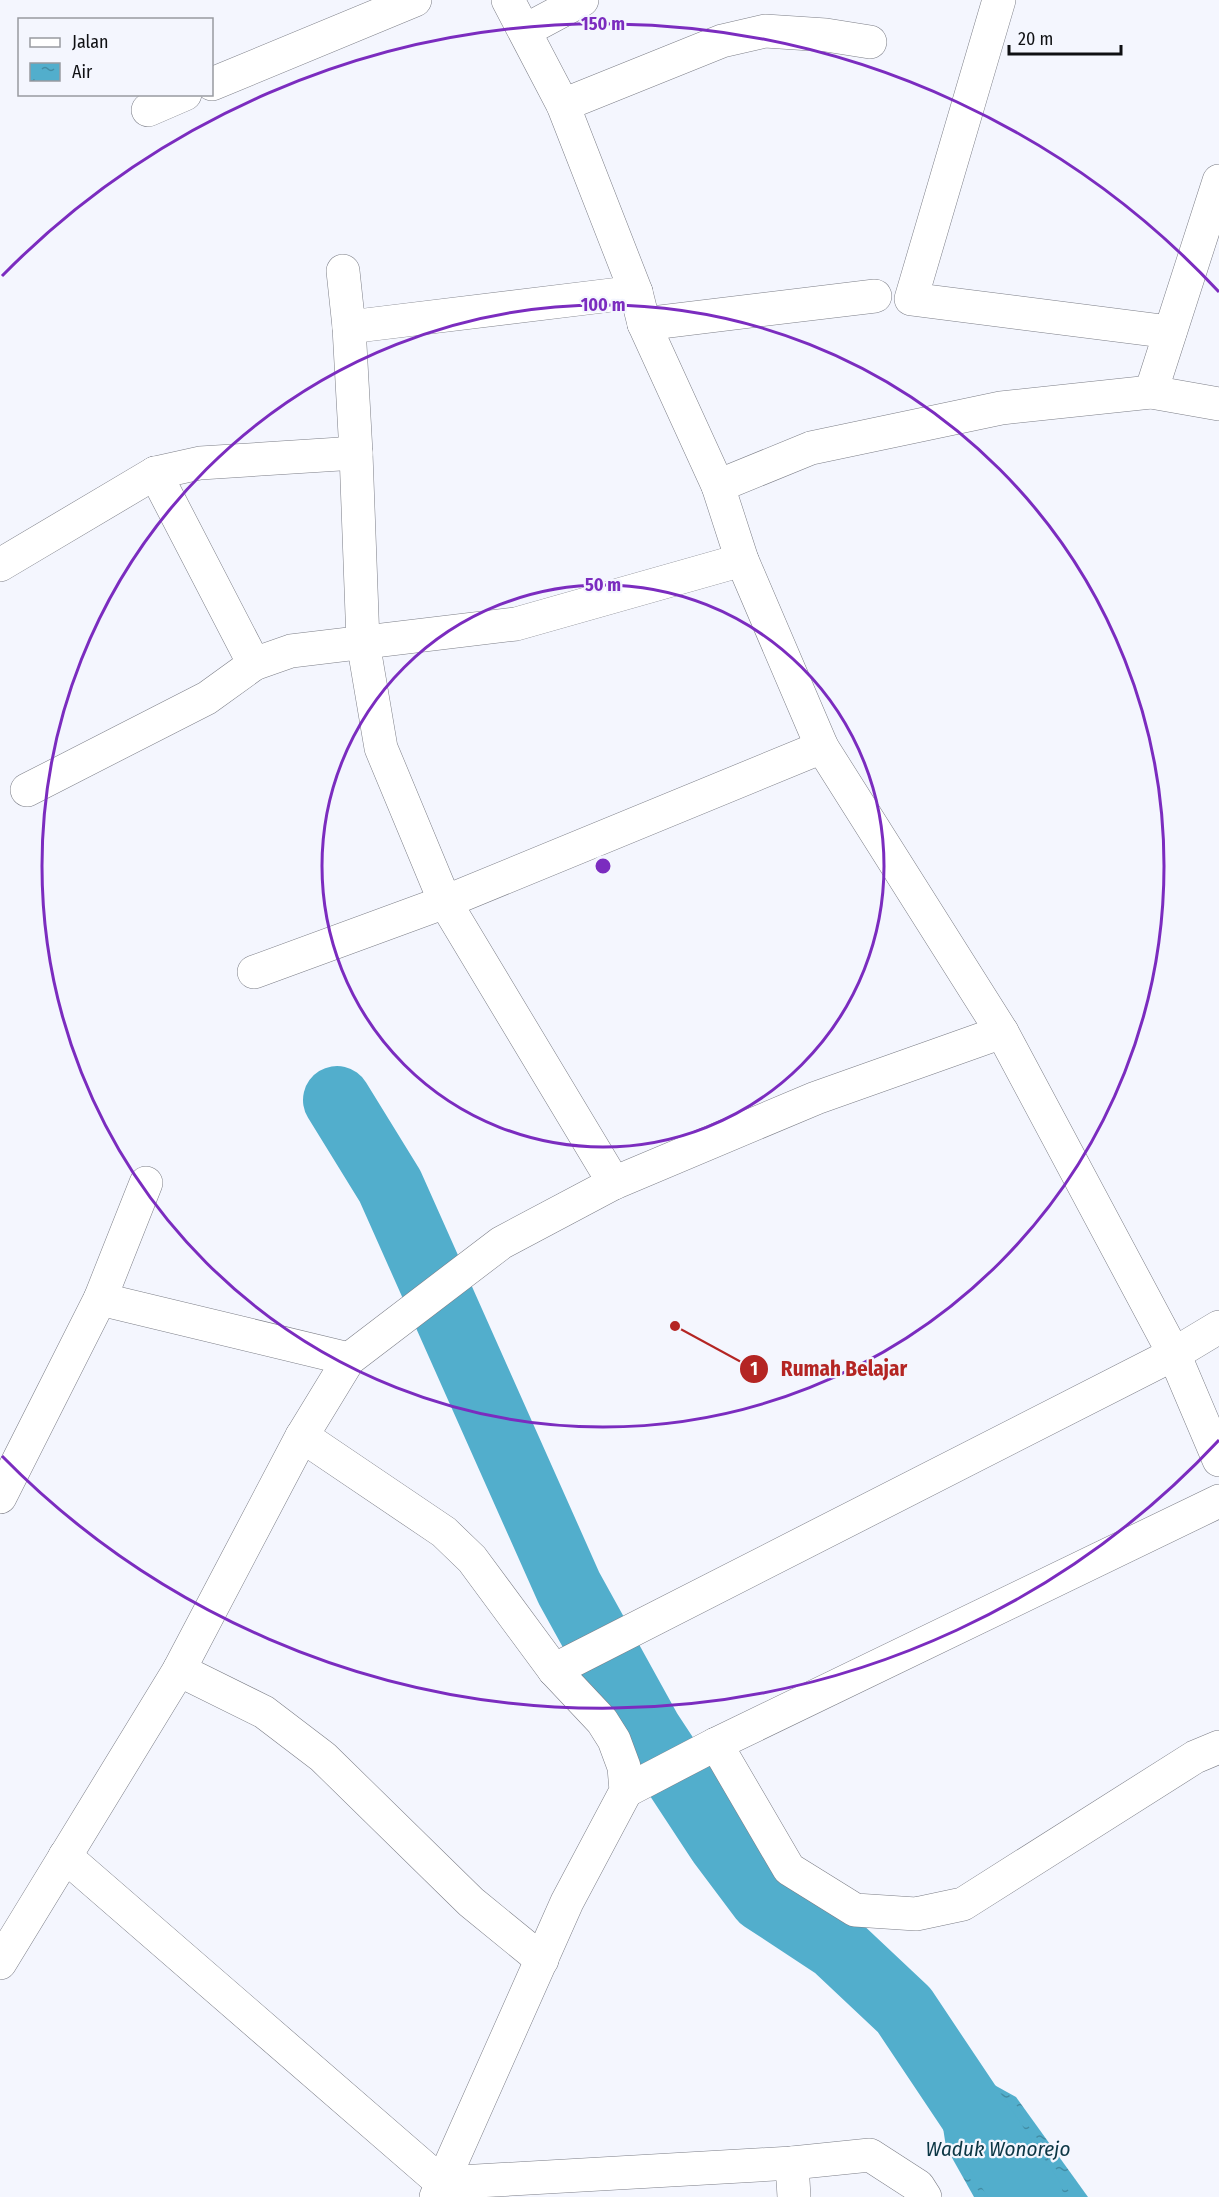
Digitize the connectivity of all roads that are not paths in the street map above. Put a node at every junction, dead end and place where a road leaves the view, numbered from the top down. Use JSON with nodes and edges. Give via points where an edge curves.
{"nodes":[{"id":1,"x":415,"y":0,"type":"edge"},
{"id":2,"x":508,"y":0,"type":"edge"},
{"id":3,"x":582,"y":0,"type":"edge"},
{"id":4,"x":999,"y":0,"type":"edge"},
{"id":5,"x":526,"y":30,"type":"junction"},
{"id":6,"x":870,"y":42,"type":"dead end"},
{"id":7,"x":213,"y":84,"type":"edge"},
{"id":8,"x":180,"y":96,"type":"edge"},
{"id":9,"x":563,"y":105,"type":"junction"},
{"id":10,"x":148,"y":110,"type":"dead end"},
{"id":11,"x":1219,"y":181,"type":"edge"},
{"id":12,"x":343,"y":271,"type":"dead end"},
{"id":13,"x":636,"y":292,"type":"junction"},
{"id":14,"x":875,"y":296,"type":"dead end"},
{"id":15,"x":644,"y":324,"type":"junction"},
{"id":16,"x":350,"y":327,"type":"junction"},
{"id":17,"x":1170,"y":332,"type":"junction"},
{"id":18,"x":1151,"y":392,"type":"junction"},
{"id":19,"x":1219,"y":404,"type":"edge"},
{"id":20,"x":356,"y":453,"type":"junction"},
{"id":21,"x":155,"y":473,"type":"junction"},
{"id":22,"x":718,"y":486,"type":"junction"},
{"id":23,"x":742,"y":560,"type":"junction"},
{"id":24,"x":0,"y":565,"type":"edge"},
{"id":25,"x":363,"y":642,"type":"junction"},
{"id":26,"x":254,"y":664,"type":"junction"},
{"id":27,"x":822,"y":747,"type":"junction"},
{"id":28,"x":27,"y":790,"type":"dead end"},
{"id":29,"x":445,"y":902,"type":"junction"},
{"id":30,"x":254,"y":972,"type":"dead end"},
{"id":31,"x":1002,"y":1032,"type":"junction"},
{"id":32,"x":146,"y":1183,"type":"dead end"},
{"id":33,"x":614,"y":1183,"type":"junction"},
{"id":34,"x":100,"y":1299,"type":"junction"},
{"id":35,"x":1219,"y":1327,"type":"edge"},
{"id":36,"x":1174,"y":1354,"type":"junction"},
{"id":37,"x":349,"y":1359,"type":"junction"},
{"id":38,"x":302,"y":1436,"type":"junction"},
{"id":39,"x":1219,"y":1460,"type":"edge"},
{"id":40,"x":0,"y":1497,"type":"edge"},
{"id":41,"x":1219,"y":1501,"type":"edge"},
{"id":42,"x":558,"y":1668,"type":"junction"},
{"id":43,"x":179,"y":1670,"type":"junction"},
{"id":44,"x":1219,"y":1747,"type":"edge"},
{"id":45,"x":709,"y":1748,"type":"junction"},
{"id":46,"x":632,"y":1788,"type":"junction"},
{"id":47,"x":65,"y":1856,"type":"junction"},
{"id":48,"x":542,"y":1960,"type":"junction"},
{"id":49,"x":0,"y":1963,"type":"edge"},
{"id":50,"x":792,"y":2163,"type":"junction"},
{"id":51,"x":439,"y":2190,"type":"edge"},
{"id":52,"x":794,"y":2197,"type":"edge"},
{"id":53,"x":926,"y":2197,"type":"edge"}],
"edges":[{"from":1,"to":7,"type":"street"},
{"from":2,"to":5,"type":"street"},
{"from":3,"to":5,"type":"street"},
{"from":4,"to":17,"type":"street","via":[[911,299]]},
{"from":5,"to":9,"type":"street"},
{"from":6,"to":9,"type":"street","via":[[765,31],[722,41]]},
{"from":8,"to":10,"type":"street"},
{"from":9,"to":13,"type":"street"},
{"from":11,"to":17,"type":"street"},
{"from":12,"to":16,"type":"street"},
{"from":13,"to":15,"type":"street"},
{"from":13,"to":16,"type":"street"},
{"from":14,"to":15,"type":"street"},
{"from":15,"to":22,"type":"street"},
{"from":16,"to":20,"type":"street"},
{"from":17,"to":18,"type":"street"},
{"from":18,"to":19,"type":"street"},
{"from":18,"to":22,"type":"street","via":[[1001,408],[811,448]]},
{"from":20,"to":21,"type":"street","via":[[200,463]]},
{"from":20,"to":25,"type":"street"},
{"from":21,"to":24,"type":"street"},
{"from":21,"to":26,"type":"street"},
{"from":22,"to":23,"type":"street"},
{"from":23,"to":25,"type":"street","via":[[516,624]]},
{"from":23,"to":27,"type":"street"},
{"from":25,"to":26,"type":"street","via":[[291,651]]},
{"from":25,"to":29,"type":"street","via":[[381,748]]},
{"from":26,"to":28,"type":"street","via":[[207,698]]},
{"from":27,"to":29,"type":"street"},
{"from":27,"to":31,"type":"street"},
{"from":29,"to":30,"type":"street"},
{"from":29,"to":33,"type":"street"},
{"from":31,"to":33,"type":"street","via":[[816,1098]]},
{"from":31,"to":36,"type":"street"},
{"from":32,"to":34,"type":"street"},
{"from":33,"to":37,"type":"street","via":[[501,1243]]},
{"from":34,"to":37,"type":"street"},
{"from":34,"to":40,"type":"street"},
{"from":35,"to":36,"type":"street"},
{"from":36,"to":39,"type":"street"},
{"from":36,"to":42,"type":"street"},
{"from":37,"to":38,"type":"street"},
{"from":38,"to":42,"type":"street","via":[[444,1532],[472,1559]]},
{"from":38,"to":43,"type":"street"},
{"from":41,"to":45,"type":"street"},
{"from":42,"to":46,"type":"street","via":[[614,1740]]},
{"from":43,"to":47,"type":"street"},
{"from":43,"to":48,"type":"street","via":[[264,1712],[322,1757],[471,1902]]},
{"from":44,"to":45,"type":"street","via":[[1195,1757],[963,1904],[916,1914],[855,1910],[789,1869]]},
{"from":45,"to":46,"type":"street"},
{"from":46,"to":48,"type":"street","via":[[567,1902]]},
{"from":47,"to":49,"type":"street"},
{"from":47,"to":51,"type":"street"},
{"from":48,"to":51,"type":"street"},
{"from":50,"to":51,"type":"street"},
{"from":50,"to":52,"type":"street"},
{"from":50,"to":53,"type":"street","via":[[870,2155],[918,2186]]}]}
